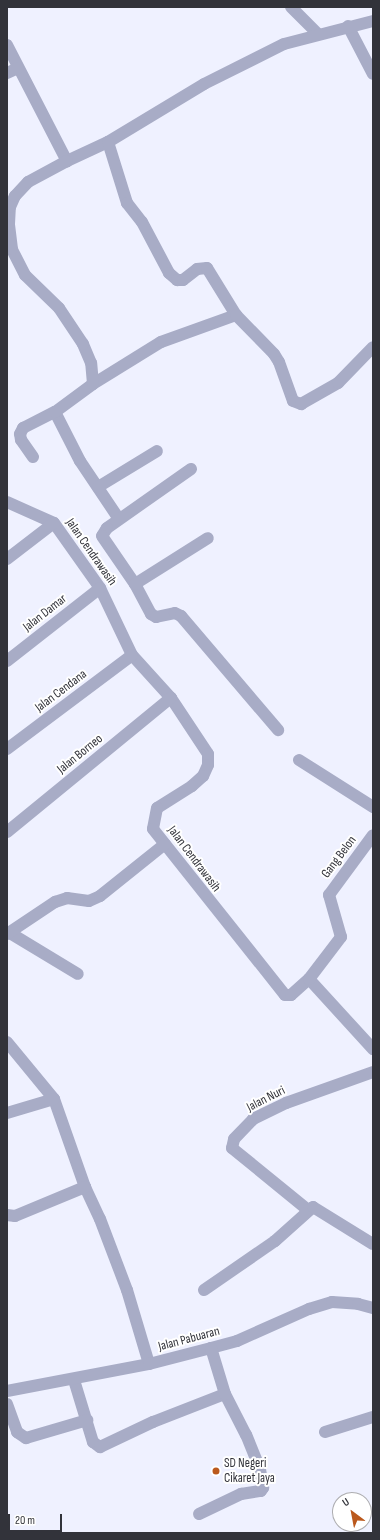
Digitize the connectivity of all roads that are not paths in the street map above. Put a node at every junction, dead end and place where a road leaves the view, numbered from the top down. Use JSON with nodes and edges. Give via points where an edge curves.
{"nodes":[{"id":1,"x":291,"y":7,"type":"edge"},
{"id":2,"x":373,"y":21,"type":"edge"},
{"id":3,"x":348,"y":26,"type":"junction"},
{"id":4,"x":318,"y":34,"type":"junction"},
{"id":5,"x":7,"y":46,"type":"edge"},
{"id":6,"x":18,"y":68,"type":"junction"},
{"id":7,"x":7,"y":73,"type":"edge"},
{"id":8,"x":373,"y":74,"type":"edge"},
{"id":9,"x":108,"y":142,"type":"junction"},
{"id":10,"x":67,"y":161,"type":"junction"},
{"id":11,"x":236,"y":315,"type":"junction"},
{"id":12,"x":373,"y":347,"type":"edge"},
{"id":13,"x":93,"y":384,"type":"junction"},
{"id":14,"x":55,"y":412,"type":"junction"},
{"id":15,"x":157,"y":451,"type":"dead end"},
{"id":16,"x":32,"y":457,"type":"dead end"},
{"id":17,"x":191,"y":469,"type":"dead end"},
{"id":18,"x":98,"y":487,"type":"junction"},
{"id":19,"x":7,"y":502,"type":"edge"},
{"id":20,"x":119,"y":519,"type":"junction"},
{"id":21,"x":54,"y":523,"type":"junction"},
{"id":22,"x":208,"y":538,"type":"dead end"},
{"id":23,"x":7,"y":559,"type":"edge"},
{"id":24,"x":135,"y":584,"type":"junction"},
{"id":25,"x":100,"y":588,"type":"junction"},
{"id":26,"x":132,"y":655,"type":"junction"},
{"id":27,"x":7,"y":661,"type":"edge"},
{"id":28,"x":171,"y":698,"type":"junction"},
{"id":29,"x":278,"y":730,"type":"dead end"},
{"id":30,"x":7,"y":749,"type":"edge"},
{"id":31,"x":299,"y":760,"type":"dead end"},
{"id":32,"x":373,"y":807,"type":"edge"},
{"id":33,"x":7,"y":832,"type":"edge"},
{"id":34,"x":373,"y":835,"type":"edge"},
{"id":35,"x":165,"y":844,"type":"junction"},
{"id":36,"x":8,"y":934,"type":"edge"},
{"id":37,"x":78,"y":974,"type":"dead end"},
{"id":38,"x":309,"y":979,"type":"junction"},
{"id":39,"x":7,"y":1043,"type":"edge"},
{"id":40,"x":373,"y":1049,"type":"edge"},
{"id":41,"x":373,"y":1072,"type":"edge"},
{"id":42,"x":54,"y":1099,"type":"junction"},
{"id":43,"x":7,"y":1113,"type":"edge"},
{"id":44,"x":85,"y":1187,"type":"junction"},
{"id":45,"x":308,"y":1210,"type":"junction"},
{"id":46,"x":7,"y":1215,"type":"edge"},
{"id":47,"x":373,"y":1244,"type":"edge"},
{"id":48,"x":204,"y":1290,"type":"dead end"},
{"id":49,"x":373,"y":1308,"type":"edge"},
{"id":50,"x":211,"y":1348,"type":"junction"},
{"id":51,"x":149,"y":1364,"type":"junction"},
{"id":52,"x":74,"y":1380,"type":"junction"},
{"id":53,"x":7,"y":1391,"type":"edge"},
{"id":54,"x":225,"y":1394,"type":"junction"},
{"id":55,"x":7,"y":1404,"type":"edge"},
{"id":56,"x":373,"y":1417,"type":"edge"},
{"id":57,"x":87,"y":1420,"type":"junction"},
{"id":58,"x":325,"y":1432,"type":"dead end"},
{"id":59,"x":199,"y":1514,"type":"dead end"}],
"edges":[{"from":1,"to":4,"type":"street"},
{"from":2,"to":3,"type":"street"},
{"from":3,"to":4,"type":"street"},
{"from":3,"to":8,"type":"street"},
{"from":4,"to":9,"type":"street","via":[[284,44],[204,84]]},
{"from":5,"to":6,"type":"street"},
{"from":6,"to":7,"type":"street"},
{"from":6,"to":10,"type":"street"},
{"from":9,"to":10,"type":"street"},
{"from":9,"to":11,"type":"street","via":[[127,203],[142,222],[169,273],[177,280],[183,280],[197,269],[208,268]]},
{"from":10,"to":13,"type":"street","via":[[28,182],[15,196],[10,207],[8,224],[12,248],[25,274],[59,308],[84,344],[91,363]]},
{"from":11,"to":12,"type":"street","via":[[277,358],[293,401],[301,404],[338,383]]},
{"from":11,"to":13,"type":"street","via":[[161,342]]},
{"from":13,"to":14,"type":"street"},
{"from":14,"to":16,"type":"street","via":[[23,428],[20,434]]},
{"from":14,"to":18,"type":"street"},
{"from":15,"to":18,"type":"street"},
{"from":17,"to":20,"type":"street"},
{"from":18,"to":20,"type":"street"},
{"from":19,"to":21,"type":"street","name":"Jalan Cendrawasih"},
{"from":20,"to":24,"type":"street","via":[[103,532],[102,536]]},
{"from":21,"to":23,"type":"street"},
{"from":21,"to":25,"type":"street","name":"Jalan Cendrawasih"},
{"from":22,"to":24,"type":"street"},
{"from":24,"to":29,"type":"street","via":[[148,609],[156,617],[175,613],[181,616]]},
{"from":25,"to":26,"type":"street","name":"Jalan Cendrawasih"},
{"from":25,"to":27,"type":"street","name":"Jalan Damar"},
{"from":26,"to":28,"type":"street","name":"Jalan Cendrawasih"},
{"from":26,"to":30,"type":"street","name":"Jalan Cendana"},
{"from":28,"to":33,"type":"street","name":"Jalan Borneo"},
{"from":28,"to":35,"type":"street","name":"Jalan Cendrawasih","via":[[208,754],[208,765],[203,776],[192,786],[156,809],[153,828]]},
{"from":31,"to":32,"type":"street"},
{"from":34,"to":38,"type":"street","name":"Gang Belon","via":[[329,895],[341,937]]},
{"from":35,"to":36,"type":"street","via":[[100,896],[89,901],[67,898],[55,902]]},
{"from":35,"to":38,"type":"street","name":"Jalan Cendrawasih","via":[[285,995],[291,995]]},
{"from":36,"to":37,"type":"street"},
{"from":38,"to":40,"type":"street"},
{"from":39,"to":42,"type":"street"},
{"from":41,"to":45,"type":"street","name":"Jalan Nuri","via":[[286,1103],[253,1119],[234,1139],[232,1148]]},
{"from":42,"to":43,"type":"street"},
{"from":42,"to":44,"type":"street"},
{"from":44,"to":46,"type":"street","via":[[15,1216]]},
{"from":44,"to":51,"type":"street","via":[[127,1290]]},
{"from":45,"to":47,"type":"street","via":[[317,1208]]},
{"from":45,"to":48,"type":"street","via":[[275,1241]]},
{"from":49,"to":50,"type":"street","name":"Jalan Pabuaran","via":[[332,1302],[309,1309],[237,1341]]},
{"from":50,"to":51,"type":"street","name":"Jalan Pabuaran"},
{"from":50,"to":54,"type":"street"},
{"from":51,"to":52,"type":"street","name":"Jalan Pabuaran"},
{"from":52,"to":53,"type":"street","name":"Jalan Pabuaran"},
{"from":52,"to":57,"type":"street"},
{"from":54,"to":57,"type":"street","via":[[153,1422],[103,1447],[94,1444]]},
{"from":54,"to":59,"type":"street","via":[[260,1469],[263,1490],[241,1494]]},
{"from":55,"to":57,"type":"street","via":[[17,1432],[26,1438]]},
{"from":56,"to":58,"type":"street"}]}
